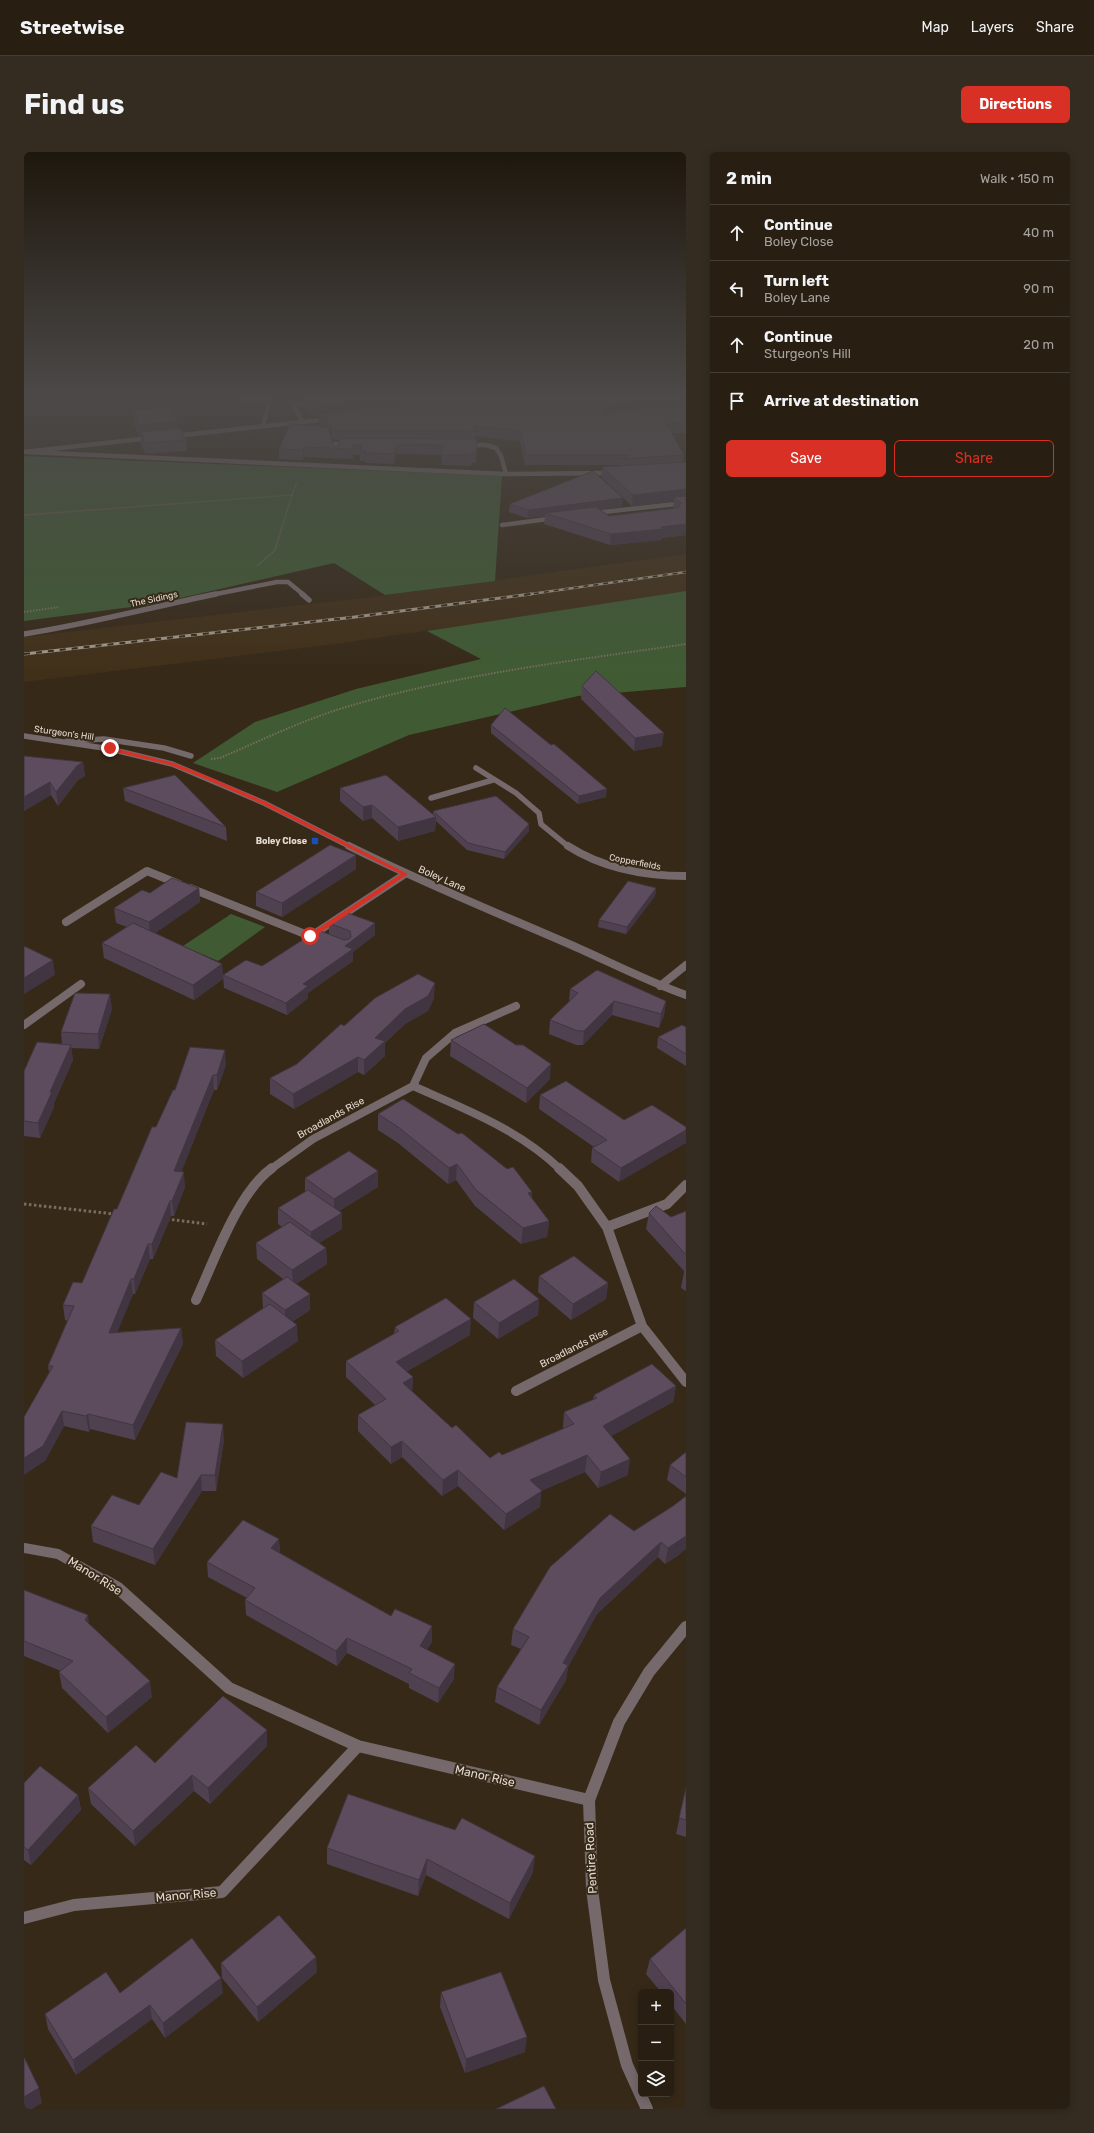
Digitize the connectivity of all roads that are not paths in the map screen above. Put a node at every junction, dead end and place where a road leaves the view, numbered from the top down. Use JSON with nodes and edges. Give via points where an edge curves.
{"nodes":[{"id":1,"x":686,"y":503,"type":"edge"},
{"id":2,"x":625,"y":504,"type":"dead end"},
{"id":3,"x":665,"y":505,"type":"junction"},
{"id":4,"x":630,"y":509,"type":"junction"},
{"id":5,"x":672,"y":512,"type":"edge"},
{"id":6,"x":596,"y":513,"type":"junction"},
{"id":7,"x":588,"y":514,"type":"edge"},
{"id":8,"x":565,"y":517,"type":"edge"},
{"id":9,"x":602,"y":518,"type":"edge"},
{"id":10,"x":502,"y":525,"type":"dead end"},
{"id":11,"x":309,"y":600,"type":"dead end"},
{"id":12,"x":24,"y":634,"type":"edge"},
{"id":13,"x":24,"y":736,"type":"edge"},
{"id":14,"x":67,"y":741,"type":"junction"},
{"id":15,"x":191,"y":756,"type":"road end"},
{"id":16,"x":172,"y":764,"type":"joint"},
{"id":17,"x":476,"y":768,"type":"dead end"},
{"id":18,"x":493,"y":780,"type":"junction"},
{"id":19,"x":431,"y":798,"type":"dead end"},
{"id":20,"x":405,"y":874,"type":"junction"},
{"id":21,"x":686,"y":876,"type":"edge"},
{"id":22,"x":66,"y":922,"type":"dead end"},
{"id":23,"x":686,"y":965,"type":"edge"},
{"id":24,"x":81,"y":984,"type":"dead end"},
{"id":25,"x":660,"y":986,"type":"junction"},
{"id":26,"x":686,"y":995,"type":"edge"},
{"id":27,"x":516,"y":1006,"type":"dead end"},
{"id":28,"x":24,"y":1024,"type":"edge"},
{"id":29,"x":413,"y":1086,"type":"junction"},
{"id":30,"x":686,"y":1185,"type":"edge"},
{"id":31,"x":607,"y":1227,"type":"junction"},
{"id":32,"x":196,"y":1300,"type":"dead end"},
{"id":33,"x":642,"y":1326,"type":"junction"},
{"id":34,"x":686,"y":1382,"type":"edge"},
{"id":35,"x":516,"y":1391,"type":"dead end"},
{"id":36,"x":24,"y":1548,"type":"edge"},
{"id":37,"x":685,"y":1630,"type":"edge"},
{"id":38,"x":358,"y":1746,"type":"junction"},
{"id":39,"x":589,"y":1800,"type":"junction"},
{"id":40,"x":24,"y":1918,"type":"edge"},
{"id":41,"x":647,"y":2109,"type":"edge"}],
"edges":[{"from":1,"to":3,"type":"street"},
{"from":2,"to":4,"type":"street"},
{"from":3,"to":4,"type":"street"},
{"from":3,"to":5,"type":"street"},
{"from":4,"to":6,"type":"street"},
{"from":6,"to":7,"type":"street"},
{"from":6,"to":9,"type":"street"},
{"from":8,"to":10,"type":"street"},
{"from":11,"to":12,"type":"street","name":"The Sidings","via":[[286,580],[144,609],[76,626]]},
{"from":13,"to":14,"type":"street","name":"Sturgeon's Hill"},
{"from":14,"to":15,"type":"street","via":[[104,739],[164,748]]},
{"from":14,"to":16,"type":"street","name":"Sturgeon's Hill","via":[[110,748]]},
{"from":16,"to":20,"type":"street","name":"Boley Lane","via":[[264,803]]},
{"from":17,"to":18,"type":"street","name":"Copperfields"},
{"from":18,"to":19,"type":"street"},
{"from":18,"to":21,"type":"street","name":"Copperfields","via":[[516,793],[539,813],[541,824],[565,845],[603,864],[656,877]]},
{"from":20,"to":22,"type":"street","via":[[312,937],[147,871]]},
{"from":20,"to":25,"type":"street","name":"Boley Lane"},
{"from":23,"to":25,"type":"street"},
{"from":24,"to":28,"type":"street"},
{"from":25,"to":26,"type":"street","name":"Boley Lane"},
{"from":27,"to":29,"type":"street","via":[[455,1033],[426,1058]]},
{"from":29,"to":31,"type":"street","via":[[489,1119],[542,1152],[578,1186]]},
{"from":29,"to":32,"type":"street","name":"Broadlands Rise","via":[[313,1139],[265,1173],[244,1200]]},
{"from":30,"to":31,"type":"street","via":[[667,1204]]},
{"from":31,"to":33,"type":"street"},
{"from":33,"to":34,"type":"street"},
{"from":33,"to":35,"type":"street","name":"Broadlands Rise"},
{"from":36,"to":38,"type":"street","name":"Manor Rise","via":[[58,1554],[118,1588],[229,1688]]},
{"from":37,"to":39,"type":"street","name":"Pentire Road","via":[[649,1672],[619,1722]]},
{"from":38,"to":39,"type":"street","name":"Manor Rise"},
{"from":38,"to":40,"type":"street","name":"Manor Rise","via":[[222,1892],[74,1905]]},
{"from":39,"to":41,"type":"street","name":"Pentire Road","via":[[592,1889],[604,1980],[627,2065]]}]}
